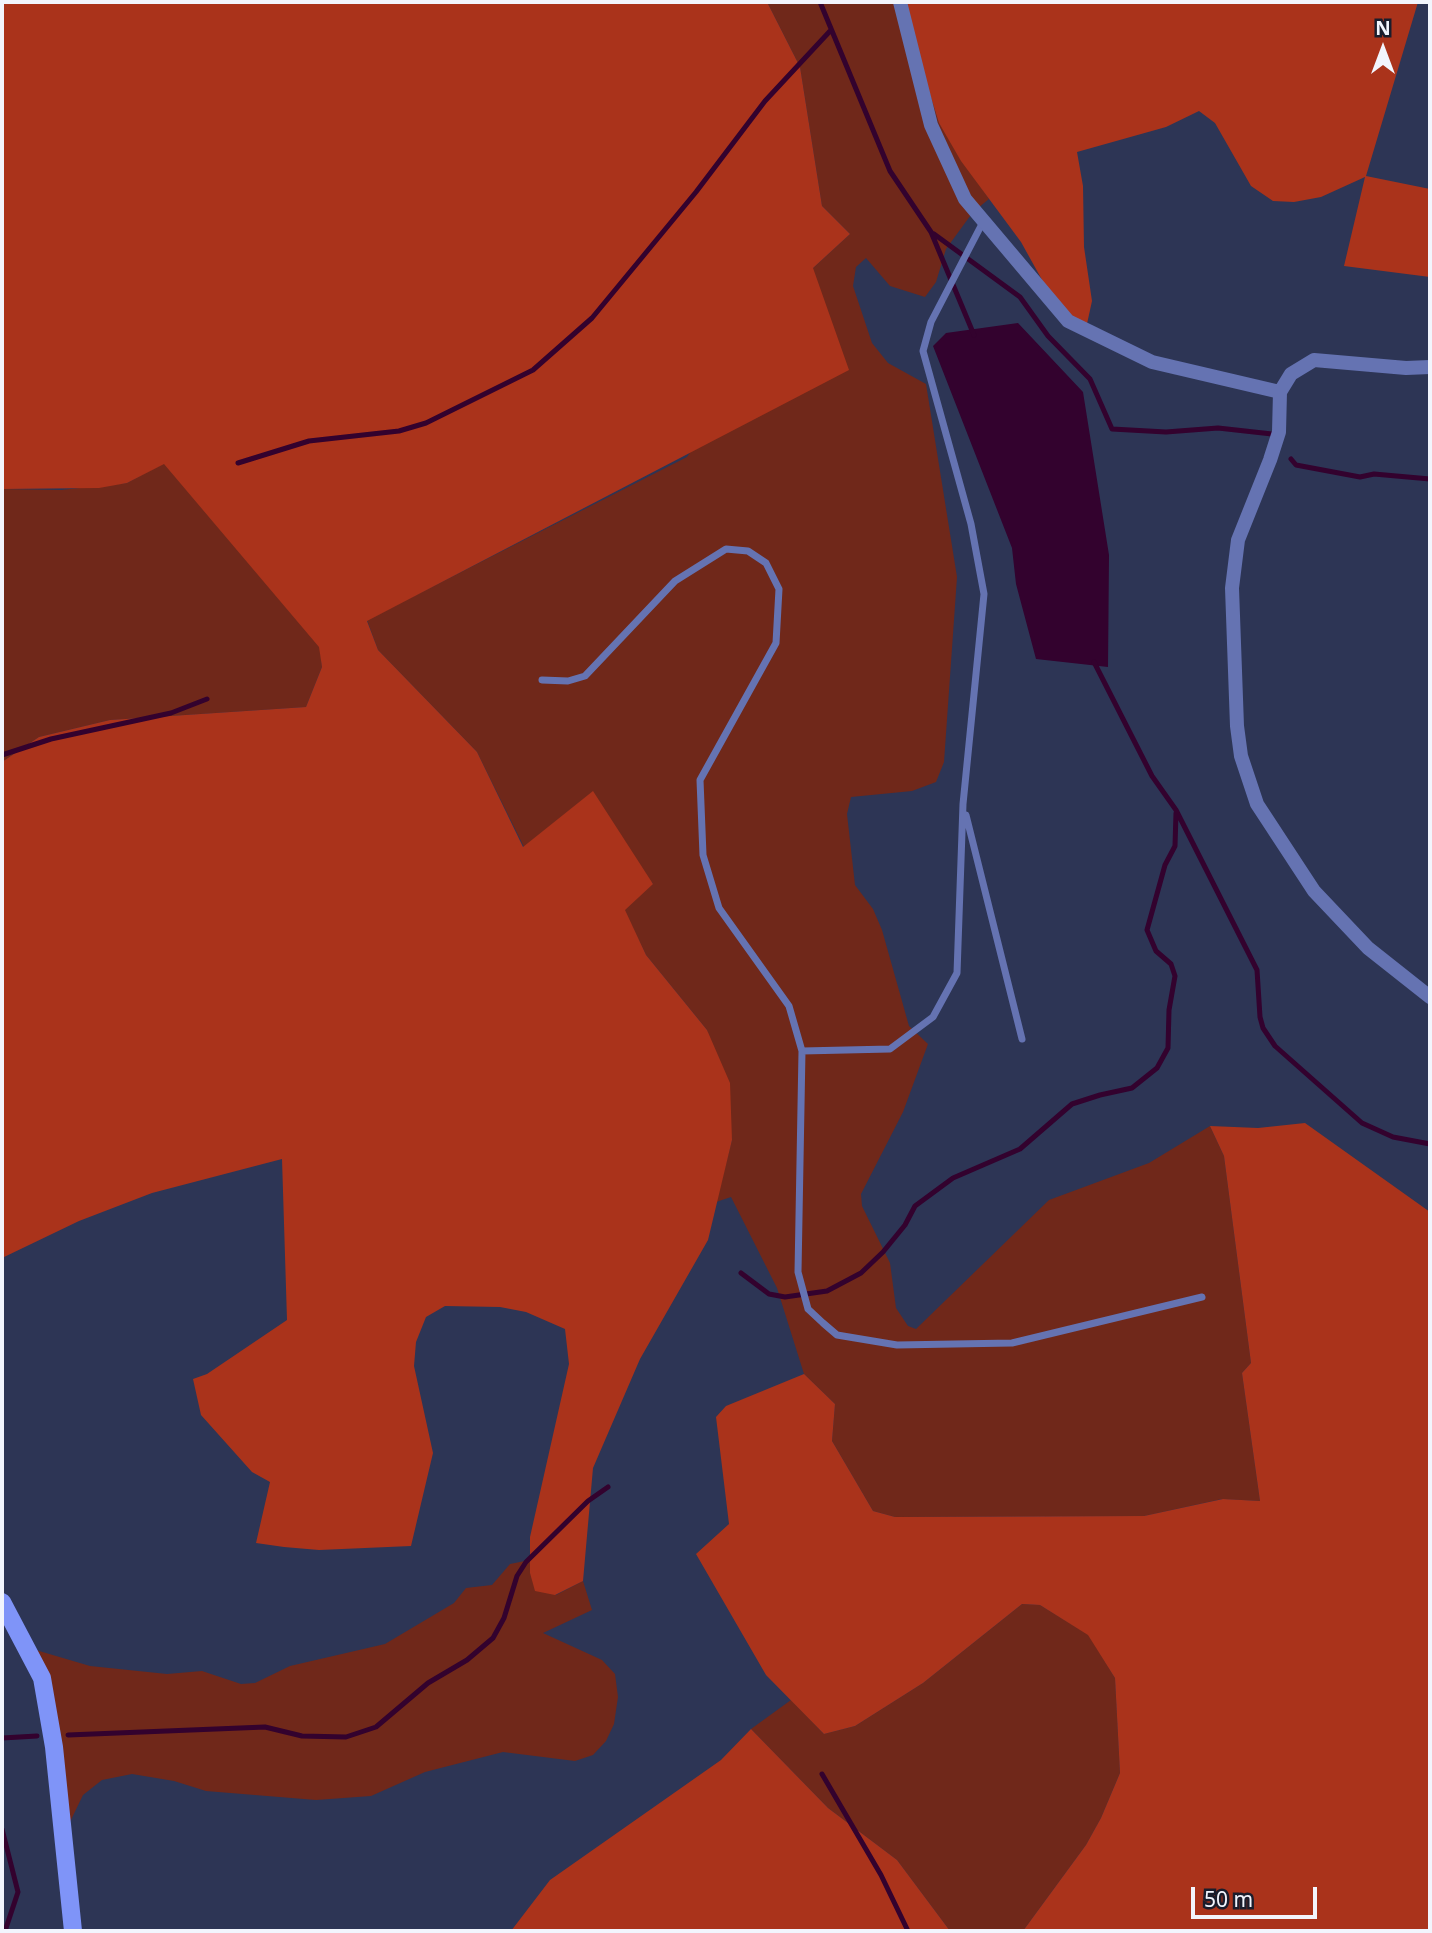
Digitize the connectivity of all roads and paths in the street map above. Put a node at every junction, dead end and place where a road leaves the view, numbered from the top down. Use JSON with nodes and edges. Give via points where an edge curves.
{"nodes":[{"id":1,"x":900,"y":2,"type":"edge"},
{"id":2,"x":983,"y":221,"type":"junction"},
{"id":3,"x":1430,"y":367,"type":"edge"},
{"id":4,"x":1280,"y":392,"type":"junction"},
{"id":5,"x":541,"y":680,"type":"dead end"},
{"id":6,"x":963,"y":804,"type":"junction"},
{"id":7,"x":1430,"y":997,"type":"edge"},
{"id":8,"x":1022,"y":1039,"type":"dead end"},
{"id":9,"x":802,"y":1051,"type":"junction"},
{"id":10,"x":1202,"y":1297,"type":"dead end"},
{"id":11,"x":2,"y":1602,"type":"edge"},
{"id":12,"x":74,"y":1931,"type":"edge"}],
"edges":[{"from":1,"to":2,"type":"street","via":[[931,125],[965,199]]},
{"from":2,"to":4,"type":"street","via":[[1068,321],[1153,362]]},
{"from":2,"to":6,"type":"lane","via":[[931,322],[923,351],[971,524],[984,594]]},
{"from":3,"to":4,"type":"street","via":[[1314,360],[1292,374]]},
{"from":4,"to":7,"type":"street","via":[[1279,432],[1238,540],[1233,568],[1234,692],[1241,756],[1257,804],[1314,891],[1368,948]]},
{"from":5,"to":9,"type":"lane","via":[[586,676],[675,581],[726,550],[748,551],[765,563],[779,589],[776,643],[700,780],[703,855],[719,908],[789,1006]]},
{"from":6,"to":8,"type":"lane"},
{"from":6,"to":9,"type":"lane","via":[[957,973],[933,1017],[890,1049]]},
{"from":9,"to":10,"type":"lane","via":[[798,1272],[808,1310],[837,1335],[897,1345],[1012,1343]]},
{"from":11,"to":12,"type":"street","via":[[42,1678]]}]}
